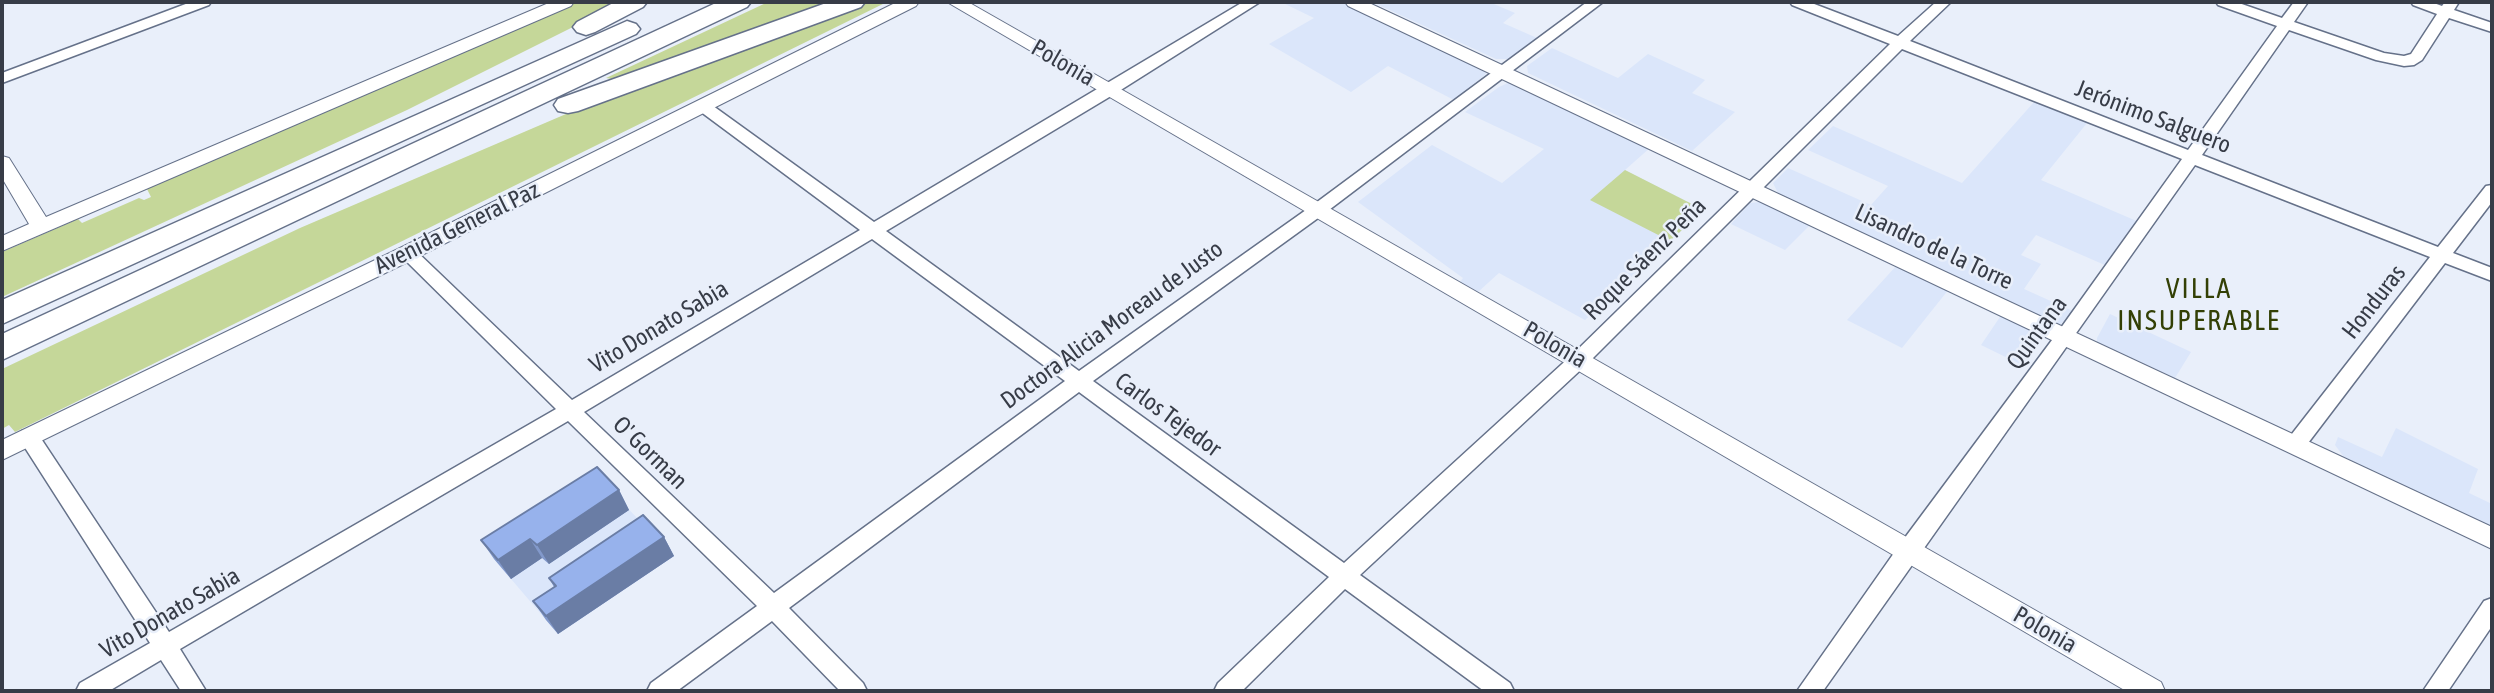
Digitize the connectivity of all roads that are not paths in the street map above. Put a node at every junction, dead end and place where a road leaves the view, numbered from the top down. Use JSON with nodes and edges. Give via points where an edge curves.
{"nodes":[{"id":1,"x":204,"y":2,"type":"edge"},
{"id":2,"x":565,"y":2,"type":"edge"},
{"id":3,"x":634,"y":2,"type":"edge"},
{"id":4,"x":688,"y":2,"type":"edge"},
{"id":5,"x":738,"y":2,"type":"edge"},
{"id":6,"x":852,"y":2,"type":"edge"},
{"id":7,"x":910,"y":2,"type":"edge"},
{"id":8,"x":956,"y":2,"type":"edge"},
{"id":9,"x":1253,"y":2,"type":"edge"},
{"id":10,"x":1354,"y":2,"type":"edge"},
{"id":11,"x":1596,"y":2,"type":"edge"},
{"id":12,"x":1797,"y":2,"type":"edge"},
{"id":13,"x":1944,"y":2,"type":"edge"},
{"id":14,"x":2223,"y":2,"type":"edge"},
{"id":15,"x":2301,"y":2,"type":"edge"},
{"id":16,"x":2418,"y":2,"type":"edge"},
{"id":17,"x":2450,"y":6,"type":"edge"},
{"id":18,"x":2285,"y":24,"type":"junction"},
{"id":19,"x":2492,"y":28,"type":"edge"},
{"id":20,"x":1899,"y":43,"type":"junction"},
{"id":21,"x":2403,"y":61,"type":"joint"},
{"id":22,"x":1501,"y":71,"type":"junction"},
{"id":23,"x":2,"y":78,"type":"edge"},
{"id":24,"x":1110,"y":90,"type":"junction"},
{"id":25,"x":703,"y":106,"type":"junction"},
{"id":26,"x":2192,"y":158,"type":"junction"},
{"id":27,"x":2,"y":162,"type":"edge"},
{"id":28,"x":1749,"y":190,"type":"junction"},
{"id":29,"x":2492,"y":190,"type":"edge"},
{"id":30,"x":240,"y":205,"type":"junction"},
{"id":31,"x":1319,"y":209,"type":"junction"},
{"id":32,"x":282,"y":217,"type":"junction"},
{"id":33,"x":41,"y":227,"type":"junction"},
{"id":34,"x":871,"y":230,"type":"junction"},
{"id":35,"x":2,"y":244,"type":"edge"},
{"id":36,"x":408,"y":253,"type":"junction"},
{"id":37,"x":2441,"y":255,"type":"junction"},
{"id":38,"x":2492,"y":275,"type":"edge"},
{"id":39,"x":2,"y":313,"type":"edge"},
{"id":40,"x":2065,"y":337,"type":"junction"},
{"id":41,"x":2,"y":348,"type":"edge"},
{"id":42,"x":1580,"y":359,"type":"junction"},
{"id":43,"x":1078,"y":382,"type":"junction"},
{"id":44,"x":569,"y":411,"type":"junction"},
{"id":45,"x":29,"y":437,"type":"junction"},
{"id":46,"x":2295,"y":445,"type":"junction"},
{"id":47,"x":2,"y":451,"type":"edge"},
{"id":48,"x":2492,"y":539,"type":"edge"},
{"id":49,"x":1909,"y":549,"type":"junction"},
{"id":50,"x":1344,"y":576,"type":"junction"},
{"id":51,"x":774,"y":607,"type":"junction"},
{"id":52,"x":2492,"y":608,"type":"edge"},
{"id":53,"x":166,"y":644,"type":"junction"},
{"id":54,"x":88,"y":691,"type":"edge"},
{"id":55,"x":194,"y":691,"type":"edge"},
{"id":56,"x":659,"y":691,"type":"edge"},
{"id":57,"x":855,"y":691,"type":"edge"},
{"id":58,"x":1226,"y":691,"type":"edge"},
{"id":59,"x":1502,"y":691,"type":"edge"},
{"id":60,"x":1809,"y":691,"type":"edge"},
{"id":61,"x":2151,"y":691,"type":"edge"},
{"id":62,"x":2435,"y":691,"type":"edge"}],
"edges":[{"from":1,"to":23,"type":"street"},
{"from":2,"to":33,"type":"street"},
{"from":3,"to":30,"type":"highway"},
{"from":4,"to":30,"type":"highway"},
{"from":5,"to":32,"type":"highway"},
{"from":6,"to":32,"type":"highway","via":[[608,89]]},
{"from":7,"to":25,"type":"street","name":"Avenida General Paz"},
{"from":8,"to":24,"type":"street","name":"Polonia"},
{"from":9,"to":24,"type":"street","name":"Vito Donato Sabia"},
{"from":10,"to":22,"type":"street","name":"Lisandro de la Torre"},
{"from":11,"to":22,"type":"street","name":"Doctora Alicia Moreau de Justo"},
{"from":12,"to":20,"type":"street","name":"Jerónimo Salguero"},
{"from":13,"to":20,"type":"street","name":"Roque Sáenz Peña"},
{"from":14,"to":18,"type":"street"},
{"from":15,"to":18,"type":"street","name":"Quintana"},
{"from":16,"to":17,"type":"street"},
{"from":17,"to":19,"type":"street"},
{"from":17,"to":21,"type":"street","via":[[2417,57]]},
{"from":18,"to":21,"type":"street"},
{"from":18,"to":26,"type":"street","name":"Quintana"},
{"from":20,"to":26,"type":"street","name":"Jerónimo Salguero"},
{"from":20,"to":28,"type":"street","name":"Roque Sáenz Peña"},
{"from":22,"to":28,"type":"street","name":"Lisandro de la Torre"},
{"from":22,"to":31,"type":"street","name":"Doctora Alicia Moreau de Justo"},
{"from":24,"to":31,"type":"street","name":"Polonia"},
{"from":24,"to":34,"type":"street","name":"Vito Donato Sabia"},
{"from":25,"to":34,"type":"street","name":"Carlos Tejedor"},
{"from":25,"to":36,"type":"street","name":"Avenida General Paz"},
{"from":26,"to":37,"type":"street","name":"Jerónimo Salguero"},
{"from":26,"to":40,"type":"street","name":"Quintana"},
{"from":27,"to":33,"type":"street"},
{"from":28,"to":40,"type":"street","name":"Lisandro de la Torre"},
{"from":28,"to":42,"type":"street","name":"Roque Sáenz Peña"},
{"from":29,"to":37,"type":"street","name":"Honduras"},
{"from":30,"to":39,"type":"highway"},
{"from":31,"to":42,"type":"street","name":"Polonia"},
{"from":31,"to":43,"type":"street","name":"Doctora Alicia Moreau de Justo"},
{"from":32,"to":41,"type":"highway"},
{"from":33,"to":35,"type":"street"},
{"from":34,"to":43,"type":"street","name":"Carlos Tejedor"},
{"from":34,"to":44,"type":"street","name":"Vito Donato Sabia"},
{"from":36,"to":44,"type":"street","name":"O' Gorman"},
{"from":36,"to":45,"type":"street","name":"Avenida General Paz"},
{"from":37,"to":38,"type":"street","name":"Jerónimo Salguero"},
{"from":37,"to":46,"type":"street","name":"Honduras"},
{"from":40,"to":46,"type":"street","name":"Lisandro de la Torre"},
{"from":40,"to":49,"type":"street","name":"Quintana"},
{"from":42,"to":49,"type":"street","name":"Polonia"},
{"from":42,"to":50,"type":"street","name":"Roque Sáenz Peña"},
{"from":43,"to":50,"type":"street","name":"Carlos Tejedor"},
{"from":43,"to":51,"type":"street","name":"Doctora Alicia Moreau de Justo"},
{"from":44,"to":51,"type":"street","name":"O' Gorman"},
{"from":44,"to":53,"type":"street","name":"Vito Donato Sabia"},
{"from":45,"to":47,"type":"street","name":"Avenida General Paz"},
{"from":45,"to":53,"type":"street"},
{"from":46,"to":48,"type":"street","name":"Lisandro de la Torre"},
{"from":49,"to":60,"type":"street","name":"Quintana"},
{"from":49,"to":61,"type":"street","name":"Polonia"},
{"from":50,"to":58,"type":"street","name":"Roque Sáenz Peña"},
{"from":50,"to":59,"type":"street","name":"Carlos Tejedor"},
{"from":51,"to":56,"type":"street","name":"Doctora Alicia Moreau de Justo"},
{"from":51,"to":57,"type":"street","name":"O' Gorman"},
{"from":52,"to":62,"type":"street"},
{"from":53,"to":54,"type":"street","name":"Vito Donato Sabia"},
{"from":53,"to":55,"type":"street"}]}
